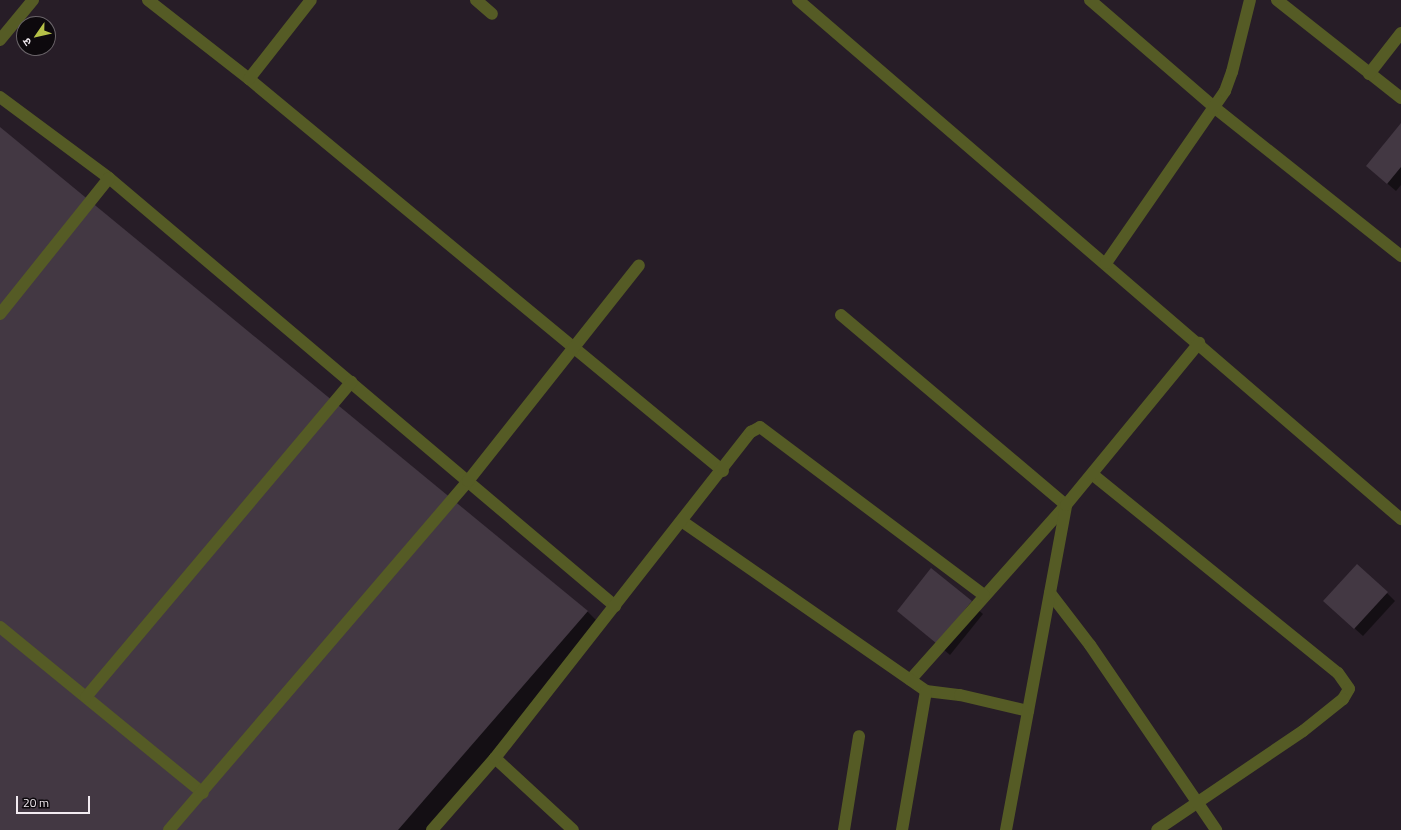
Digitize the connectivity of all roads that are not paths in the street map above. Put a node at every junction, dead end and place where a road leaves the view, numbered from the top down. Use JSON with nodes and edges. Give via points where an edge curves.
{"nodes":[{"id":1,"x":33,"y":0,"type":"edge"},
{"id":2,"x":148,"y":0,"type":"edge"},
{"id":3,"x":311,"y":0,"type":"edge"},
{"id":4,"x":476,"y":0,"type":"edge"},
{"id":5,"x":798,"y":0,"type":"edge"},
{"id":6,"x":1090,"y":0,"type":"edge"},
{"id":7,"x":1250,"y":0,"type":"edge"},
{"id":8,"x":1277,"y":0,"type":"edge"},
{"id":9,"x":1290,"y":5,"type":"edge"},
{"id":10,"x":492,"y":14,"type":"dead end"},
{"id":11,"x":1401,"y":34,"type":"edge"},
{"id":12,"x":0,"y":40,"type":"edge"},
{"id":13,"x":1369,"y":74,"type":"junction"},
{"id":14,"x":248,"y":79,"type":"junction"},
{"id":15,"x":0,"y":97,"type":"edge"},
{"id":16,"x":1401,"y":98,"type":"edge"},
{"id":17,"x":1215,"y":108,"type":"junction"},
{"id":18,"x":109,"y":178,"type":"junction"},
{"id":19,"x":1401,"y":256,"type":"edge"},
{"id":20,"x":1106,"y":263,"type":"junction"},
{"id":21,"x":639,"y":265,"type":"dead end"},
{"id":22,"x":0,"y":314,"type":"edge"},
{"id":23,"x":841,"y":315,"type":"dead end"},
{"id":24,"x":1199,"y":343,"type":"junction"},
{"id":25,"x":573,"y":348,"type":"junction"},
{"id":26,"x":351,"y":382,"type":"junction"},
{"id":27,"x":723,"y":471,"type":"junction"},
{"id":28,"x":1092,"y":474,"type":"junction"},
{"id":29,"x":468,"y":481,"type":"junction"},
{"id":30,"x":1066,"y":505,"type":"junction"},
{"id":31,"x":1401,"y":519,"type":"edge"},
{"id":32,"x":683,"y":522,"type":"junction"},
{"id":33,"x":1050,"y":593,"type":"junction"},
{"id":34,"x":984,"y":595,"type":"junction"},
{"id":35,"x":615,"y":606,"type":"junction"},
{"id":36,"x":0,"y":627,"type":"edge"},
{"id":37,"x":910,"y":680,"type":"junction"},
{"id":38,"x":926,"y":691,"type":"junction"},
{"id":39,"x":86,"y":697,"type":"junction"},
{"id":40,"x":1028,"y":711,"type":"junction"},
{"id":41,"x":859,"y":736,"type":"dead end"},
{"id":42,"x":495,"y":758,"type":"junction"},
{"id":43,"x":203,"y":792,"type":"junction"},
{"id":44,"x":1200,"y":804,"type":"junction"},
{"id":45,"x":169,"y":830,"type":"edge"},
{"id":46,"x":432,"y":830,"type":"edge"},
{"id":47,"x":573,"y":830,"type":"edge"},
{"id":48,"x":844,"y":830,"type":"edge"},
{"id":49,"x":902,"y":830,"type":"edge"},
{"id":50,"x":1006,"y":830,"type":"edge"},
{"id":51,"x":1157,"y":830,"type":"edge"},
{"id":52,"x":1216,"y":830,"type":"edge"}],
"edges":[{"from":1,"to":12,"type":"street"},
{"from":2,"to":14,"type":"street"},
{"from":3,"to":14,"type":"street"},
{"from":4,"to":10,"type":"street"},
{"from":5,"to":20,"type":"street"},
{"from":6,"to":17,"type":"street"},
{"from":7,"to":17,"type":"street","via":[[1232,72]]},
{"from":8,"to":9,"type":"street"},
{"from":9,"to":13,"type":"street"},
{"from":11,"to":13,"type":"street"},
{"from":13,"to":16,"type":"street"},
{"from":14,"to":25,"type":"street"},
{"from":15,"to":18,"type":"street"},
{"from":17,"to":19,"type":"street"},
{"from":17,"to":20,"type":"street"},
{"from":18,"to":22,"type":"street"},
{"from":18,"to":26,"type":"street"},
{"from":20,"to":24,"type":"street"},
{"from":21,"to":25,"type":"street"},
{"from":23,"to":30,"type":"street"},
{"from":24,"to":28,"type":"street"},
{"from":24,"to":31,"type":"street"},
{"from":25,"to":27,"type":"street"},
{"from":25,"to":29,"type":"street"},
{"from":26,"to":29,"type":"street"},
{"from":26,"to":39,"type":"street"},
{"from":27,"to":32,"type":"street"},
{"from":27,"to":34,"type":"street","via":[[751,432],[762,427]]},
{"from":28,"to":30,"type":"street"},
{"from":28,"to":44,"type":"street","via":[[1338,673],[1349,687],[1346,697],[1303,732]]},
{"from":29,"to":35,"type":"street"},
{"from":29,"to":43,"type":"street"},
{"from":30,"to":33,"type":"street"},
{"from":30,"to":34,"type":"street"},
{"from":32,"to":35,"type":"street"},
{"from":32,"to":37,"type":"street"},
{"from":33,"to":40,"type":"street"},
{"from":33,"to":44,"type":"street","via":[[1090,645]]},
{"from":34,"to":37,"type":"street"},
{"from":35,"to":42,"type":"street"},
{"from":36,"to":39,"type":"street"},
{"from":37,"to":38,"type":"street"},
{"from":38,"to":40,"type":"street","via":[[960,695]]},
{"from":38,"to":49,"type":"street"},
{"from":39,"to":43,"type":"street"},
{"from":40,"to":50,"type":"street"},
{"from":41,"to":48,"type":"street"},
{"from":42,"to":46,"type":"street"},
{"from":42,"to":47,"type":"street"},
{"from":43,"to":45,"type":"street"},
{"from":44,"to":51,"type":"street"},
{"from":44,"to":52,"type":"street"}]}
